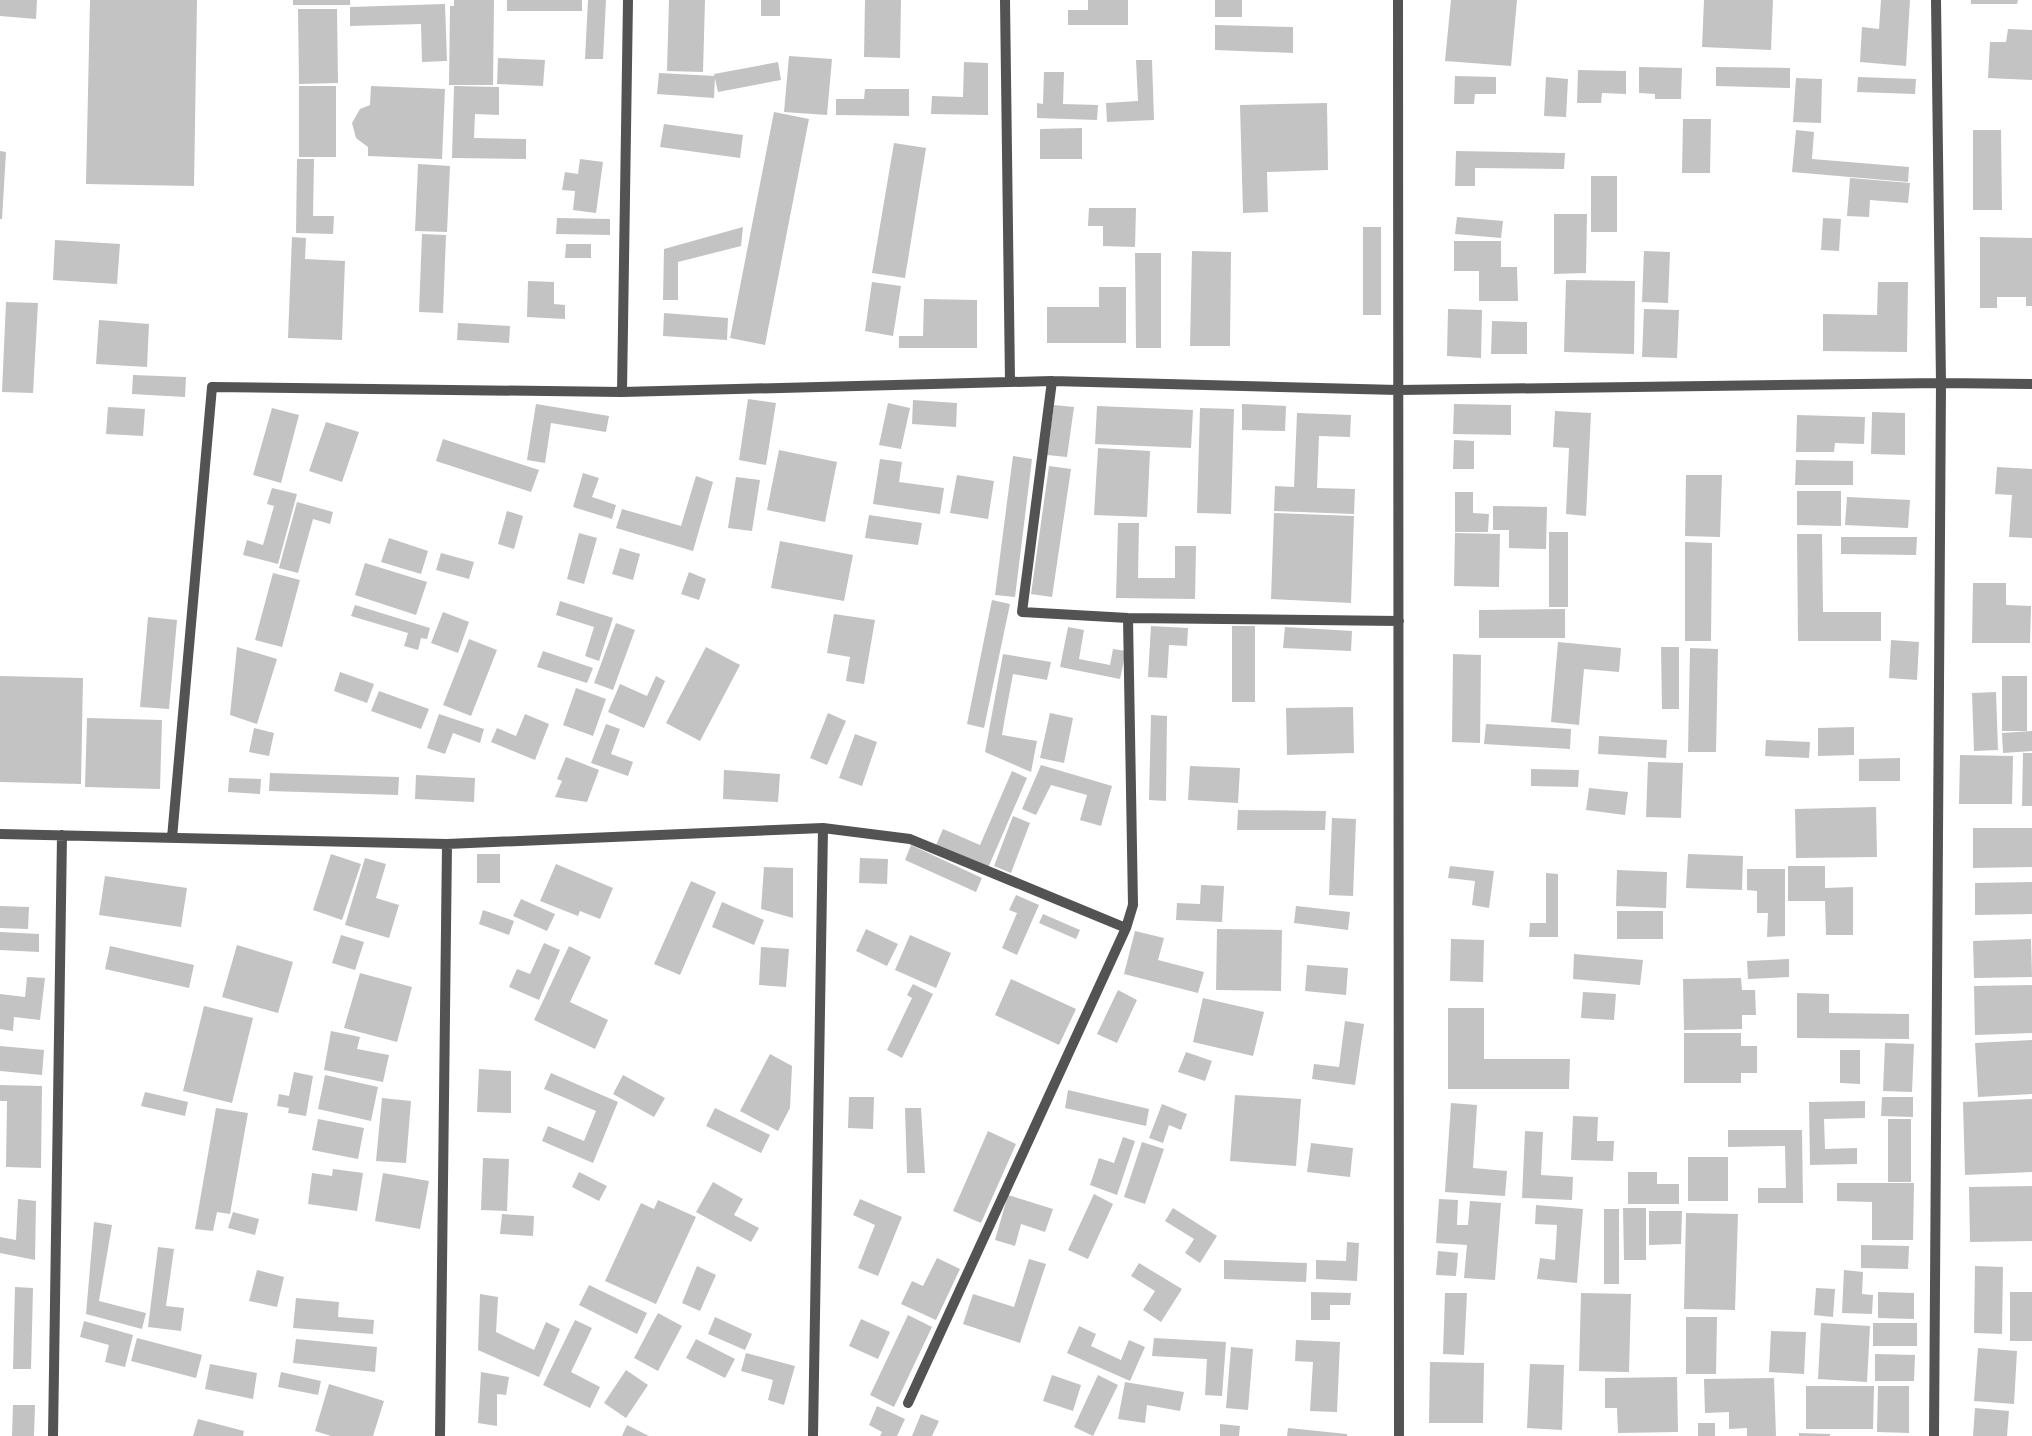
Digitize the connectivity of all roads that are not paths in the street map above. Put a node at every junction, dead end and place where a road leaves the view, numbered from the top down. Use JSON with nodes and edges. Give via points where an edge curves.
{"nodes":[{"id":1,"x":628,"y":0,"type":"edge"},
{"id":2,"x":1005,"y":0,"type":"edge"},
{"id":3,"x":1398,"y":0,"type":"edge"},
{"id":4,"x":1936,"y":0,"type":"edge"},
{"id":5,"x":1052,"y":381,"type":"junction"},
{"id":6,"x":1010,"y":382,"type":"junction"},
{"id":7,"x":1940,"y":382,"type":"junction"},
{"id":8,"x":2032,"y":384,"type":"edge"},
{"id":9,"x":1398,"y":390,"type":"junction"},
{"id":10,"x":622,"y":392,"type":"junction"},
{"id":11,"x":1128,"y":618,"type":"junction"},
{"id":12,"x":1399,"y":621,"type":"junction"},
{"id":13,"x":823,"y":828,"type":"junction"},
{"id":14,"x":0,"y":834,"type":"edge"},
{"id":15,"x":62,"y":836,"type":"junction"},
{"id":16,"x":172,"y":838,"type":"junction"},
{"id":17,"x":447,"y":844,"type":"junction"},
{"id":18,"x":1126,"y":928,"type":"junction"},
{"id":19,"x":908,"y":1403,"type":"dead end"},
{"id":20,"x":53,"y":1436,"type":"edge"},
{"id":21,"x":440,"y":1436,"type":"edge"},
{"id":22,"x":813,"y":1436,"type":"edge"},
{"id":23,"x":1399,"y":1436,"type":"edge"},
{"id":24,"x":1934,"y":1436,"type":"edge"}],
"edges":[{"from":1,"to":10,"type":"street"},
{"from":2,"to":6,"type":"street"},
{"from":3,"to":9,"type":"street"},
{"from":4,"to":7,"type":"street"},
{"from":5,"to":6,"type":"street"},
{"from":5,"to":9,"type":"street"},
{"from":5,"to":11,"type":"street","via":[[1022,612]]},
{"from":6,"to":10,"type":"street"},
{"from":7,"to":8,"type":"street"},
{"from":7,"to":9,"type":"street"},
{"from":7,"to":24,"type":"street"},
{"from":9,"to":12,"type":"street"},
{"from":10,"to":16,"type":"street","via":[[212,387]]},
{"from":11,"to":12,"type":"street"},
{"from":11,"to":18,"type":"street","via":[[1133,905]]},
{"from":12,"to":23,"type":"street"},
{"from":13,"to":17,"type":"street"},
{"from":13,"to":18,"type":"street","via":[[910,839]]},
{"from":13,"to":22,"type":"street"},
{"from":14,"to":15,"type":"street"},
{"from":15,"to":16,"type":"street"},
{"from":15,"to":20,"type":"street"},
{"from":16,"to":17,"type":"street"},
{"from":17,"to":21,"type":"street"},
{"from":18,"to":19,"type":"street"}]}
